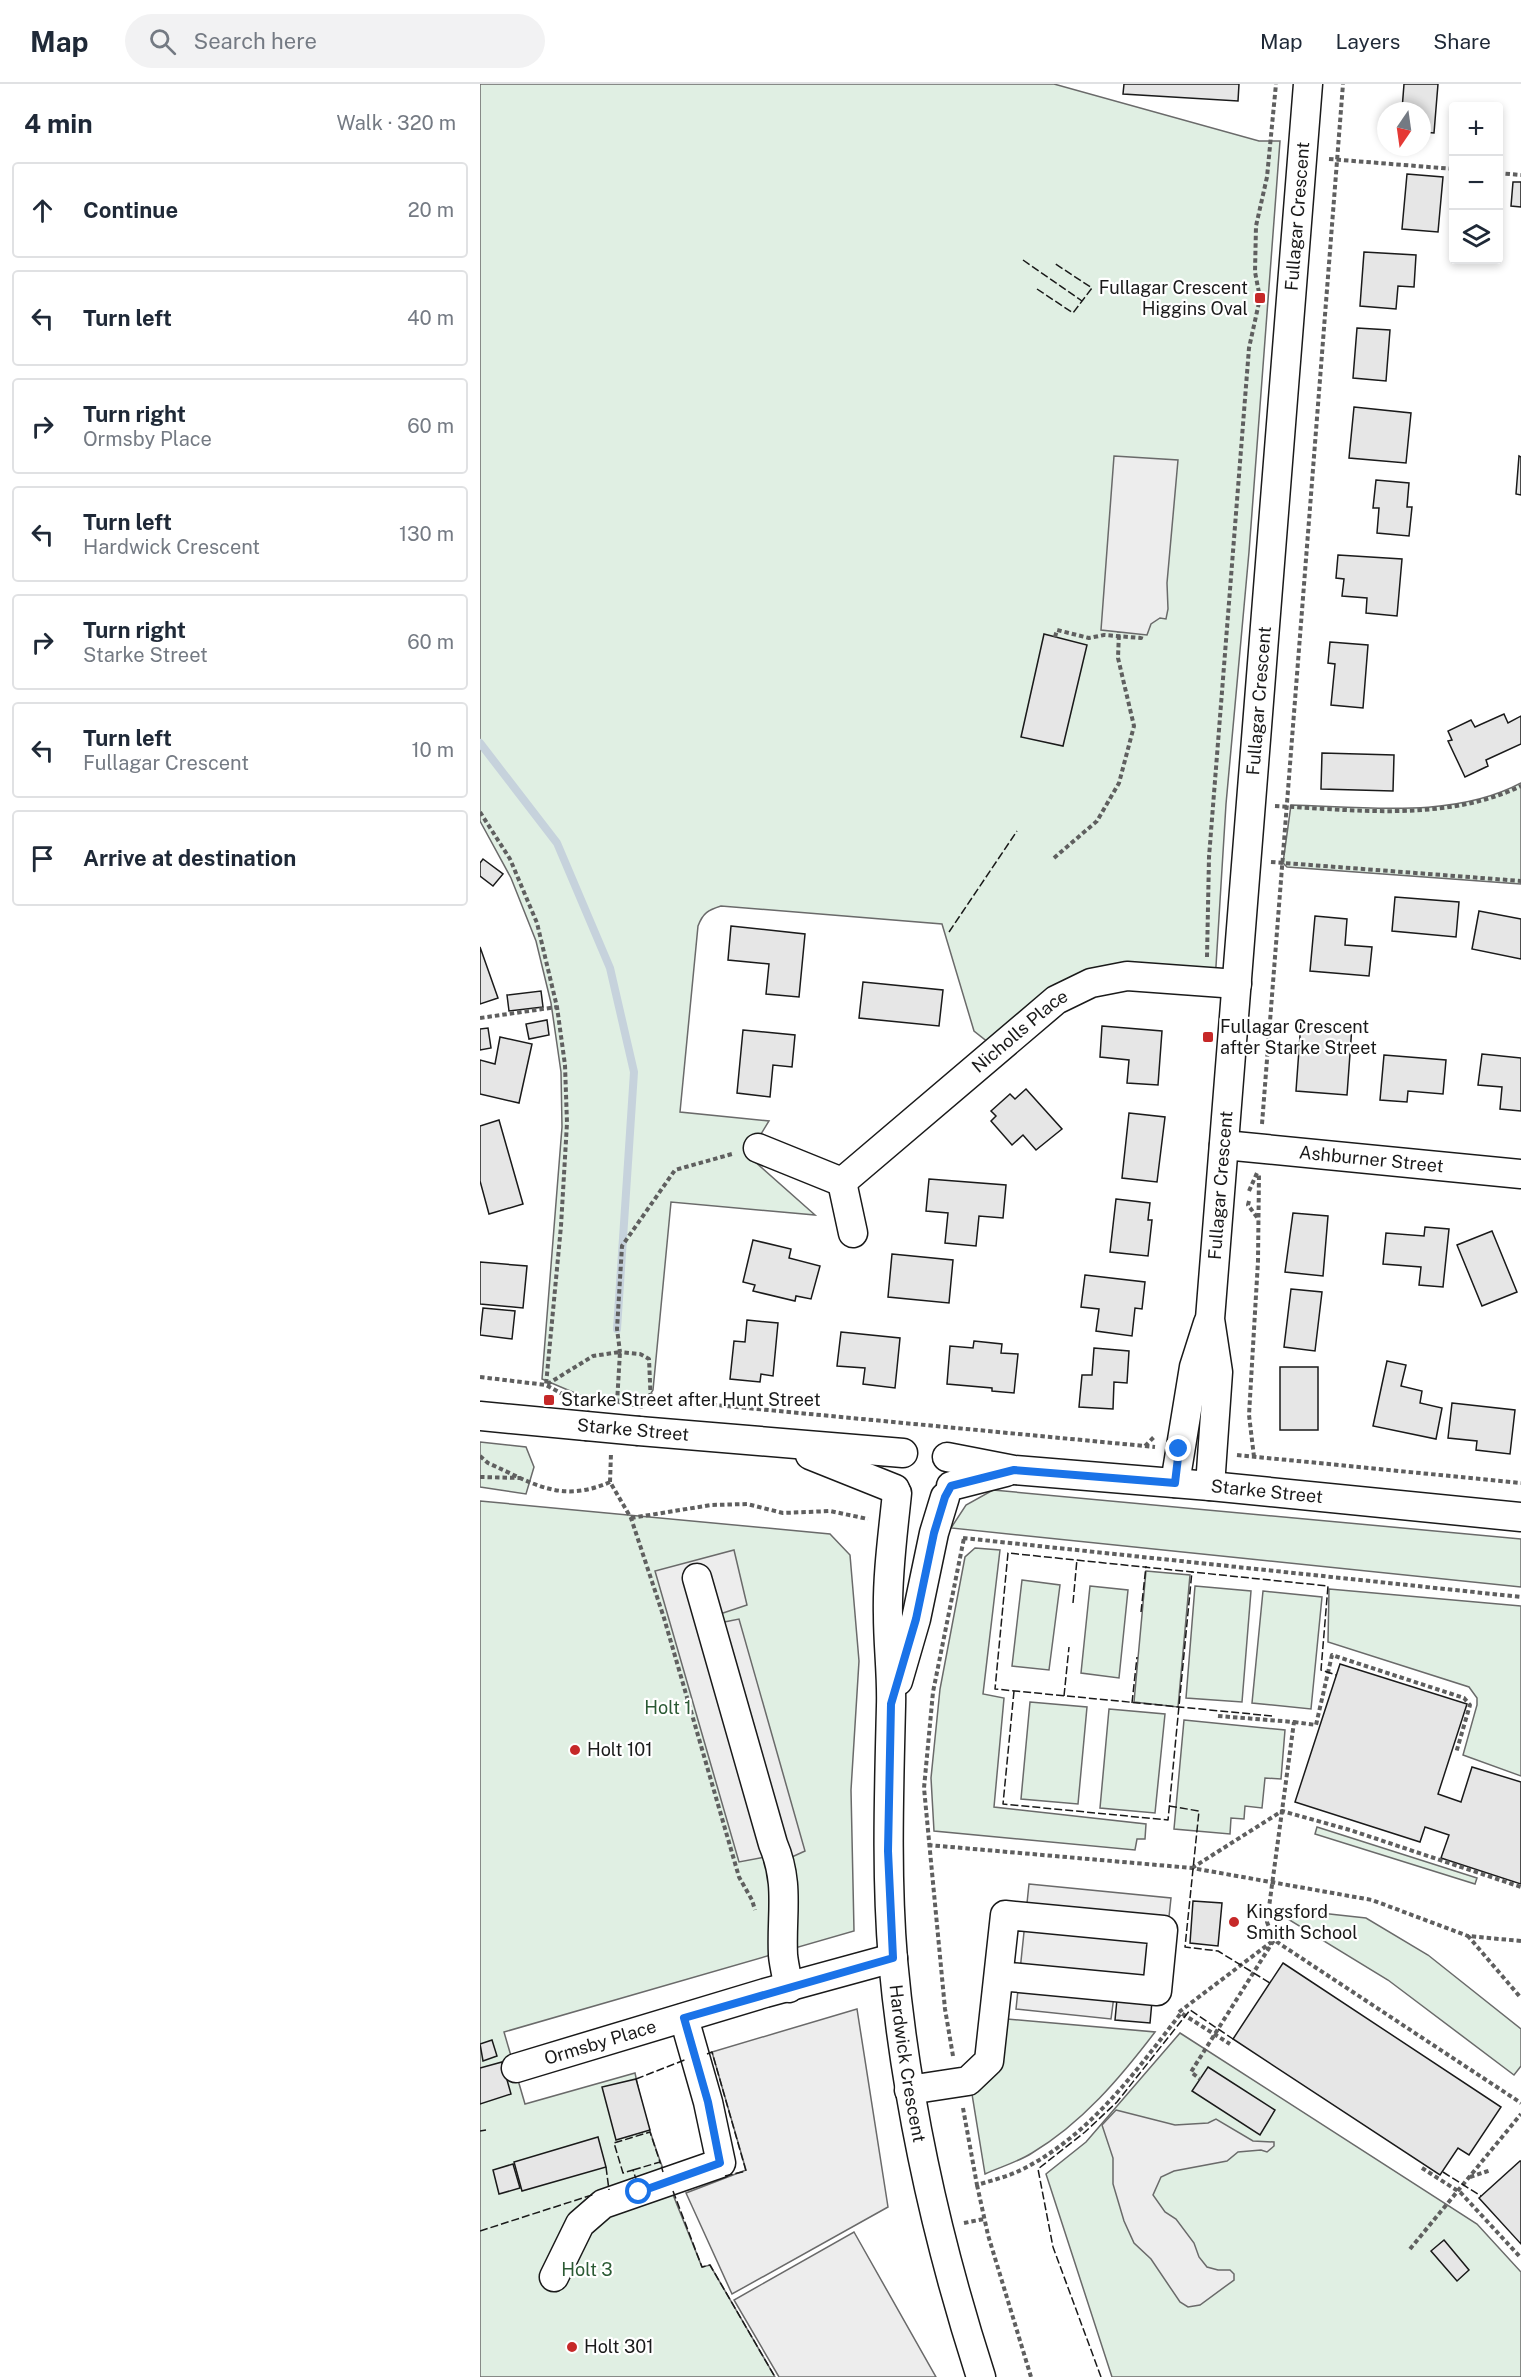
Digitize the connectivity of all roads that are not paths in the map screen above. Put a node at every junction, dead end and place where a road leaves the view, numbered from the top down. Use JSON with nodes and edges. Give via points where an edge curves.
{"nodes":[{"id":1,"x":1308,"y":84,"type":"edge"},
{"id":2,"x":1237,"y":984,"type":"junction"},
{"id":3,"x":1224,"y":1145,"type":"junction"},
{"id":4,"x":758,"y":1148,"type":"road end"},
{"id":5,"x":1521,"y":1174,"type":"edge"},
{"id":6,"x":842,"y":1182,"type":"junction"},
{"id":7,"x":853,"y":1233,"type":"dead end"},
{"id":8,"x":1210,"y":1318,"type":"junction"},
{"id":9,"x":480,"y":1416,"type":"edge"},
{"id":10,"x":786,"y":1445,"type":"junction"},
{"id":11,"x":903,"y":1453,"type":"junction"},
{"id":12,"x":947,"y":1457,"type":"junction"},
{"id":13,"x":1014,"y":1470,"type":"junction"},
{"id":14,"x":1175,"y":1483,"type":"junction"},
{"id":15,"x":1209,"y":1486,"type":"junction"},
{"id":16,"x":896,"y":1491,"type":"junction"},
{"id":17,"x":948,"y":1492,"type":"junction"},
{"id":18,"x":1521,"y":1517,"type":"edge"},
{"id":19,"x":697,"y":1578,"type":"dead end"},
{"id":20,"x":891,"y":1704,"type":"junction"},
{"id":21,"x":893,"y":1958,"type":"junction"},
{"id":22,"x":999,"y":1976,"type":"junction"},
{"id":23,"x":789,"y":1988,"type":"junction"},
{"id":24,"x":684,"y":2018,"type":"junction"},
{"id":25,"x":516,"y":2068,"type":"dead end"},
{"id":26,"x":909,"y":2090,"type":"junction"},
{"id":27,"x":554,"y":2277,"type":"dead end"},
{"id":28,"x":981,"y":2377,"type":"edge"}],
"edges":[{"from":1,"to":2,"type":"street","name":"Fullagar Crescent"},
{"from":2,"to":3,"type":"street","name":"Fullagar Crescent"},
{"from":2,"to":6,"type":"street","name":"Nicholls Place","via":[[1127,976],[1091,983],[1056,1000]]},
{"from":3,"to":5,"type":"street","name":"Ashburner Street"},
{"from":3,"to":8,"type":"street","name":"Fullagar Crescent"},
{"from":4,"to":6,"type":"street"},
{"from":6,"to":7,"type":"street"},
{"from":8,"to":14,"type":"street","name":"Fullagar Crescent","via":[[1194,1367]]},
{"from":8,"to":15,"type":"street","name":"Fullagar Crescent","via":[[1218,1372]]},
{"from":9,"to":10,"type":"street","name":"Starke Street","bridge":true,"via":[[586,1426],[645,1420]]},
{"from":10,"to":11,"type":"street","name":"Starke Street"},
{"from":10,"to":16,"type":"street","name":"Starke Street"},
{"from":11,"to":12,"type":"street","via":[[928,1446]]},
{"from":11,"to":16,"type":"street","via":[[892,1474]]},
{"from":12,"to":13,"type":"street","name":"Starke Street"},
{"from":12,"to":17,"type":"street","via":[[953,1476]]},
{"from":13,"to":14,"type":"street","name":"Starke Street"},
{"from":13,"to":17,"type":"street","name":"Starke Street"},
{"from":14,"to":15,"type":"street","name":"Starke Street"},
{"from":15,"to":18,"type":"street","name":"Starke Street"},
{"from":16,"to":17,"type":"street","via":[[908,1503],[921,1506],[934,1504]]},
{"from":16,"to":20,"type":"street","name":"Hardwick Crescent","via":[[888,1614]]},
{"from":17,"to":20,"type":"street","name":"Hardwick Crescent"},
{"from":19,"to":23,"type":"street","via":[[781,1862],[783,1957]]},
{"from":20,"to":21,"type":"street","name":"Hardwick Crescent","via":[[888,1851]]},
{"from":21,"to":23,"type":"street","name":"Ormsby Place"},
{"from":21,"to":26,"type":"street","name":"Hardwick Crescent"},
{"from":22,"to":22,"type":"street","via":[[1005,1915],[1163,1930],[1157,1991]]},
{"from":22,"to":26,"type":"street","via":[[989,2061],[968,2081]]},
{"from":23,"to":24,"type":"street","name":"Ormsby Place"},
{"from":24,"to":25,"type":"street","name":"Ormsby Place"},
{"from":24,"to":27,"type":"street","via":[[720,2163],[603,2204],[580,2224]]},
{"from":26,"to":28,"type":"street","name":"Hardwick Crescent","via":[[936,2226]]}]}
